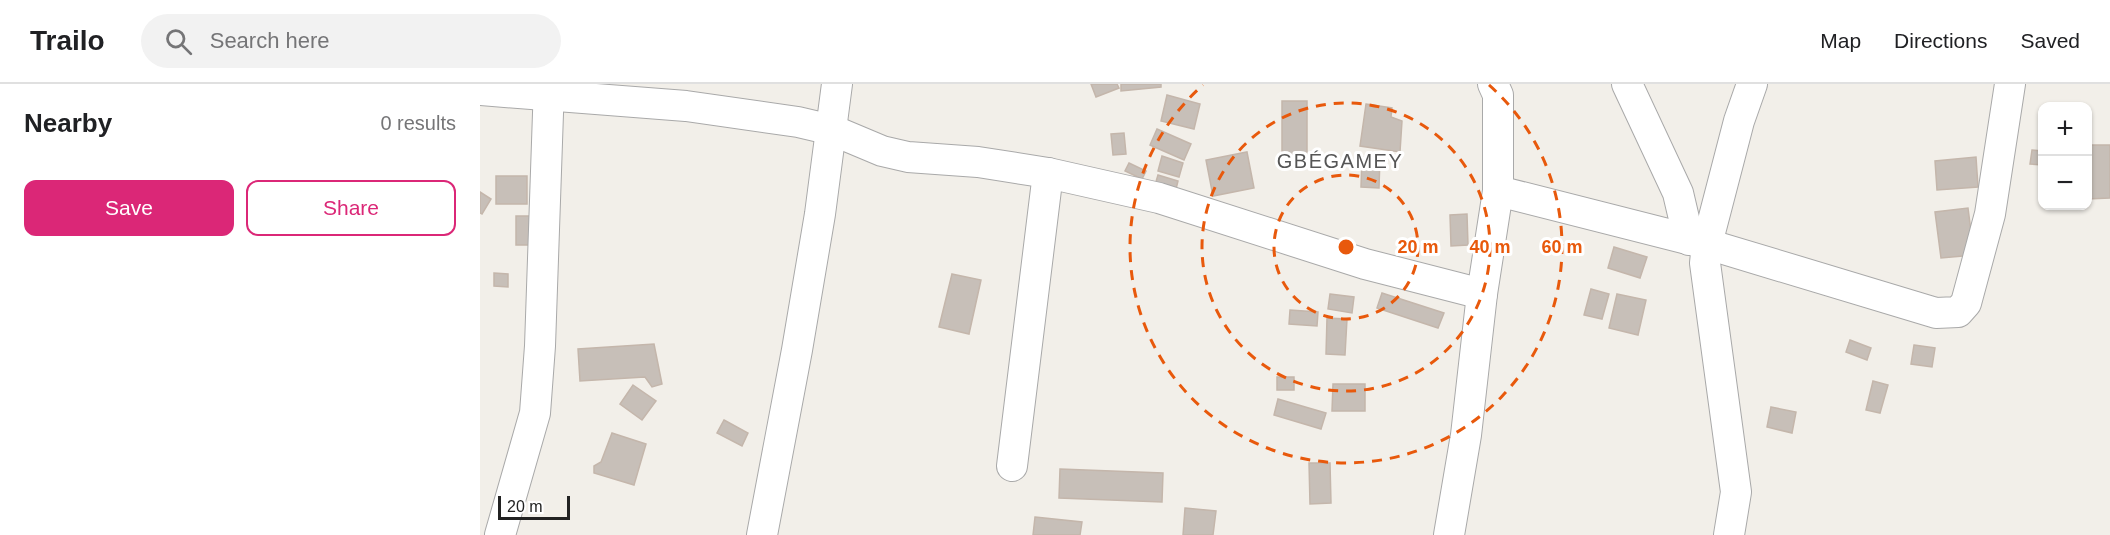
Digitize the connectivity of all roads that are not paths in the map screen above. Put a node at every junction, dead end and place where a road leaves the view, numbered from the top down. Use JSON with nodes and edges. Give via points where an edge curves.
{"nodes":[{"id":1,"x":837,"y":84,"type":"edge"},
{"id":2,"x":1493,"y":84,"type":"edge"},
{"id":3,"x":1627,"y":84,"type":"edge"},
{"id":4,"x":1752,"y":84,"type":"edge"},
{"id":5,"x":2010,"y":84,"type":"edge"},
{"id":6,"x":480,"y":90,"type":"edge"},
{"id":7,"x":548,"y":90,"type":"edge"},
{"id":8,"x":832,"y":130,"type":"junction"},
{"id":9,"x":1048,"y":173,"type":"junction"},
{"id":10,"x":1498,"y":191,"type":"junction"},
{"id":11,"x":1698,"y":242,"type":"junction"},
{"id":12,"x":1482,"y":294,"type":"junction"},
{"id":13,"x":1012,"y":466,"type":"dead end"},
{"id":14,"x":500,"y":535,"type":"edge"},
{"id":15,"x":762,"y":535,"type":"edge"},
{"id":16,"x":1449,"y":535,"type":"edge"},
{"id":17,"x":1729,"y":535,"type":"edge"}],
"edges":[{"from":1,"to":8,"type":"street"},
{"from":2,"to":10,"type":"street","via":[[1498,95]]},
{"from":3,"to":11,"type":"street"},
{"from":4,"to":11,"type":"street"},
{"from":5,"to":11,"type":"street","via":[[1989,214],[1966,303],[1958,312],[1936,313]]},
{"from":6,"to":7,"type":"street"},
{"from":7,"to":8,"type":"street","via":[[686,106]]},
{"from":7,"to":14,"type":"street","via":[[535,413]]},
{"from":8,"to":9,"type":"street","via":[[882,151],[908,157]]},
{"from":8,"to":15,"type":"street"},
{"from":9,"to":12,"type":"street","via":[[1159,198],[1354,261]]},
{"from":9,"to":13,"type":"street"},
{"from":10,"to":11,"type":"street"},
{"from":10,"to":12,"type":"street"},
{"from":11,"to":17,"type":"street","via":[[1736,492]]},
{"from":12,"to":16,"type":"street","via":[[1466,435]]}]}
